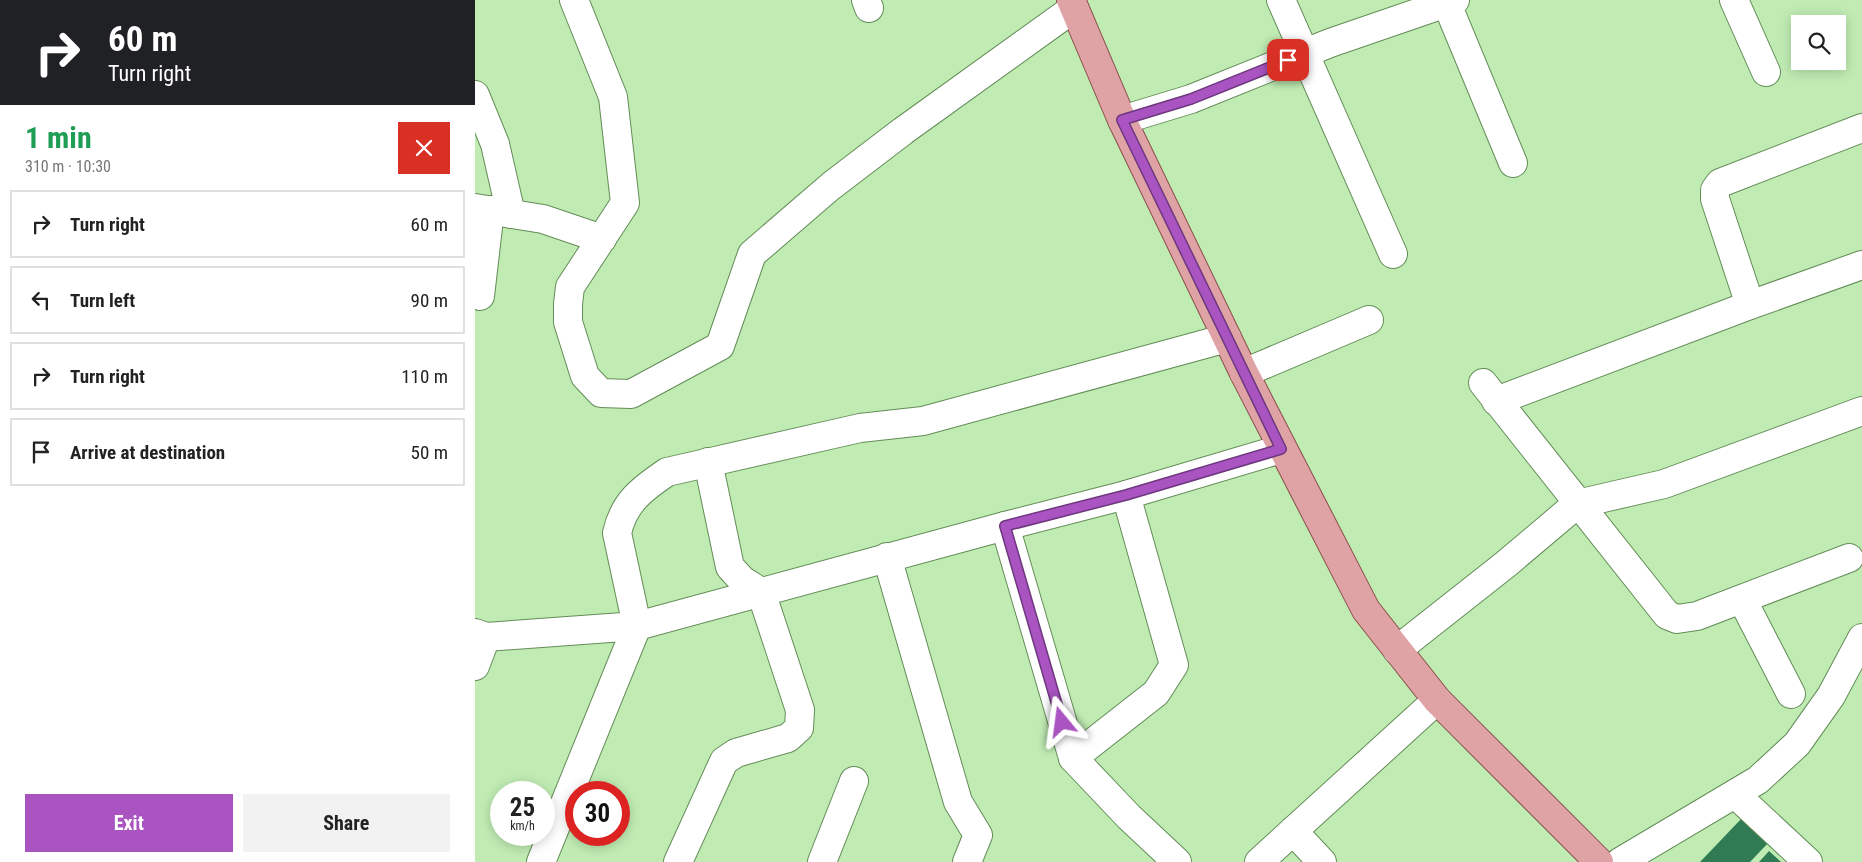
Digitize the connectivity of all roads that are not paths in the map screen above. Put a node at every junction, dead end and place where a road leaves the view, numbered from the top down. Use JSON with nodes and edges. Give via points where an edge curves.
{"nodes":[{"id":1,"x":574,"y":0,"type":"edge"},
{"id":2,"x":1281,"y":0,"type":"edge"},
{"id":3,"x":1734,"y":0,"type":"edge"},
{"id":4,"x":1441,"y":3,"type":"edge"},
{"id":5,"x":1073,"y":4,"type":"edge"},
{"id":6,"x":1304,"y":54,"type":"junction"},
{"id":7,"x":1766,"y":72,"type":"dead end"},
{"id":8,"x":475,"y":95,"type":"edge"},
{"id":9,"x":1122,"y":120,"type":"junction"},
{"id":10,"x":1862,"y":128,"type":"edge"},
{"id":11,"x":1513,"y":162,"type":"dead end"},
{"id":12,"x":492,"y":211,"type":"edge"},
{"id":13,"x":601,"y":239,"type":"junction"},
{"id":14,"x":1393,"y":254,"type":"dead end"},
{"id":15,"x":1862,"y":265,"type":"edge"},
{"id":16,"x":480,"y":296,"type":"dead end"},
{"id":17,"x":1750,"y":306,"type":"junction"},
{"id":18,"x":1369,"y":320,"type":"dead end"},
{"id":19,"x":1227,"y":338,"type":"junction"},
{"id":20,"x":1243,"y":373,"type":"junction"},
{"id":21,"x":1862,"y":412,"type":"edge"},
{"id":22,"x":1281,"y":449,"type":"junction"},
{"id":23,"x":708,"y":462,"type":"junction"},
{"id":24,"x":1126,"y":495,"type":"junction"},
{"id":25,"x":1577,"y":504,"type":"junction"},
{"id":26,"x":1005,"y":526,"type":"junction"},
{"id":27,"x":887,"y":557,"type":"junction"},
{"id":28,"x":1849,"y":558,"type":"dead end"},
{"id":29,"x":761,"y":592,"type":"junction"},
{"id":30,"x":1743,"y":599,"type":"junction"},
{"id":31,"x":637,"y":626,"type":"junction"},
{"id":32,"x":480,"y":635,"type":"edge"},
{"id":33,"x":1862,"y":638,"type":"edge"},
{"id":34,"x":1397,"y":650,"type":"junction"},
{"id":35,"x":475,"y":666,"type":"edge"},
{"id":36,"x":1791,"y":694,"type":"dead end"},
{"id":37,"x":1437,"y":700,"type":"junction"},
{"id":38,"x":1073,"y":758,"type":"junction"},
{"id":39,"x":854,"y":781,"type":"dead end"},
{"id":40,"x":1735,"y":794,"type":"junction"},
{"id":41,"x":1293,"y":831,"type":"junction"},
{"id":42,"x":541,"y":862,"type":"edge"},
{"id":43,"x":678,"y":862,"type":"edge"},
{"id":44,"x":822,"y":862,"type":"edge"},
{"id":45,"x":967,"y":862,"type":"edge"},
{"id":46,"x":1177,"y":862,"type":"edge"},
{"id":47,"x":1259,"y":862,"type":"edge"},
{"id":48,"x":1322,"y":862,"type":"edge"},
{"id":49,"x":1599,"y":862,"type":"edge"},
{"id":50,"x":1620,"y":862,"type":"edge"},
{"id":51,"x":1808,"y":862,"type":"edge"}],
"edges":[{"from":1,"to":13,"type":"street","via":[[613,97],[625,203]]},
{"from":2,"to":6,"type":"street"},
{"from":3,"to":7,"type":"street"},
{"from":4,"to":6,"type":"street"},
{"from":4,"to":11,"type":"street"},
{"from":5,"to":9,"type":"main road"},
{"from":5,"to":13,"type":"street","via":[[831,186],[752,254],[720,346],[631,394],[601,393],[585,376],[568,322],[571,287]]},
{"from":6,"to":9,"type":"street","via":[[1191,99]]},
{"from":6,"to":14,"type":"street"},
{"from":8,"to":12,"type":"street","via":[[495,144]]},
{"from":9,"to":19,"type":"main road"},
{"from":10,"to":17,"type":"street","via":[[1720,183],[1715,190],[1715,199]]},
{"from":12,"to":13,"type":"street","via":[[543,219]]},
{"from":12,"to":16,"type":"street"},
{"from":15,"to":17,"type":"street"},
{"from":17,"to":25,"type":"street","via":[[1489,392]]},
{"from":18,"to":20,"type":"street"},
{"from":19,"to":20,"type":"main road"},
{"from":19,"to":23,"type":"street","via":[[923,421],[860,428]]},
{"from":20,"to":22,"type":"main road"},
{"from":21,"to":25,"type":"street","via":[[1664,484]]},
{"from":22,"to":24,"type":"street"},
{"from":22,"to":34,"type":"main road","via":[[1366,610]]},
{"from":23,"to":29,"type":"street","via":[[730,567],[742,580]]},
{"from":23,"to":31,"type":"street","via":[[667,472],[647,485],[633,498],[620,521],[617,533]]},
{"from":24,"to":26,"type":"street"},
{"from":24,"to":38,"type":"street","via":[[1174,665],[1156,693]]},
{"from":25,"to":30,"type":"street","via":[[1667,615],[1677,619],[1697,616]]},
{"from":25,"to":34,"type":"street"},
{"from":26,"to":27,"type":"street"},
{"from":26,"to":38,"type":"street"},
{"from":27,"to":29,"type":"street"},
{"from":27,"to":45,"type":"street","via":[[957,802],[978,835]]},
{"from":28,"to":30,"type":"street"},
{"from":29,"to":31,"type":"street"},
{"from":29,"to":43,"type":"street","via":[[800,710],[799,728],[788,738],[736,753],[724,761]]},
{"from":30,"to":36,"type":"street"},
{"from":31,"to":32,"type":"street"},
{"from":31,"to":42,"type":"street"},
{"from":32,"to":35,"type":"street"},
{"from":33,"to":40,"type":"street","via":[[1831,696],[1797,744],[1758,780]]},
{"from":34,"to":37,"type":"main road"},
{"from":37,"to":41,"type":"street"},
{"from":37,"to":49,"type":"main road"},
{"from":38,"to":46,"type":"street"},
{"from":39,"to":44,"type":"street"},
{"from":40,"to":50,"type":"street"},
{"from":40,"to":51,"type":"street"},
{"from":41,"to":47,"type":"street"},
{"from":41,"to":48,"type":"street"}]}
